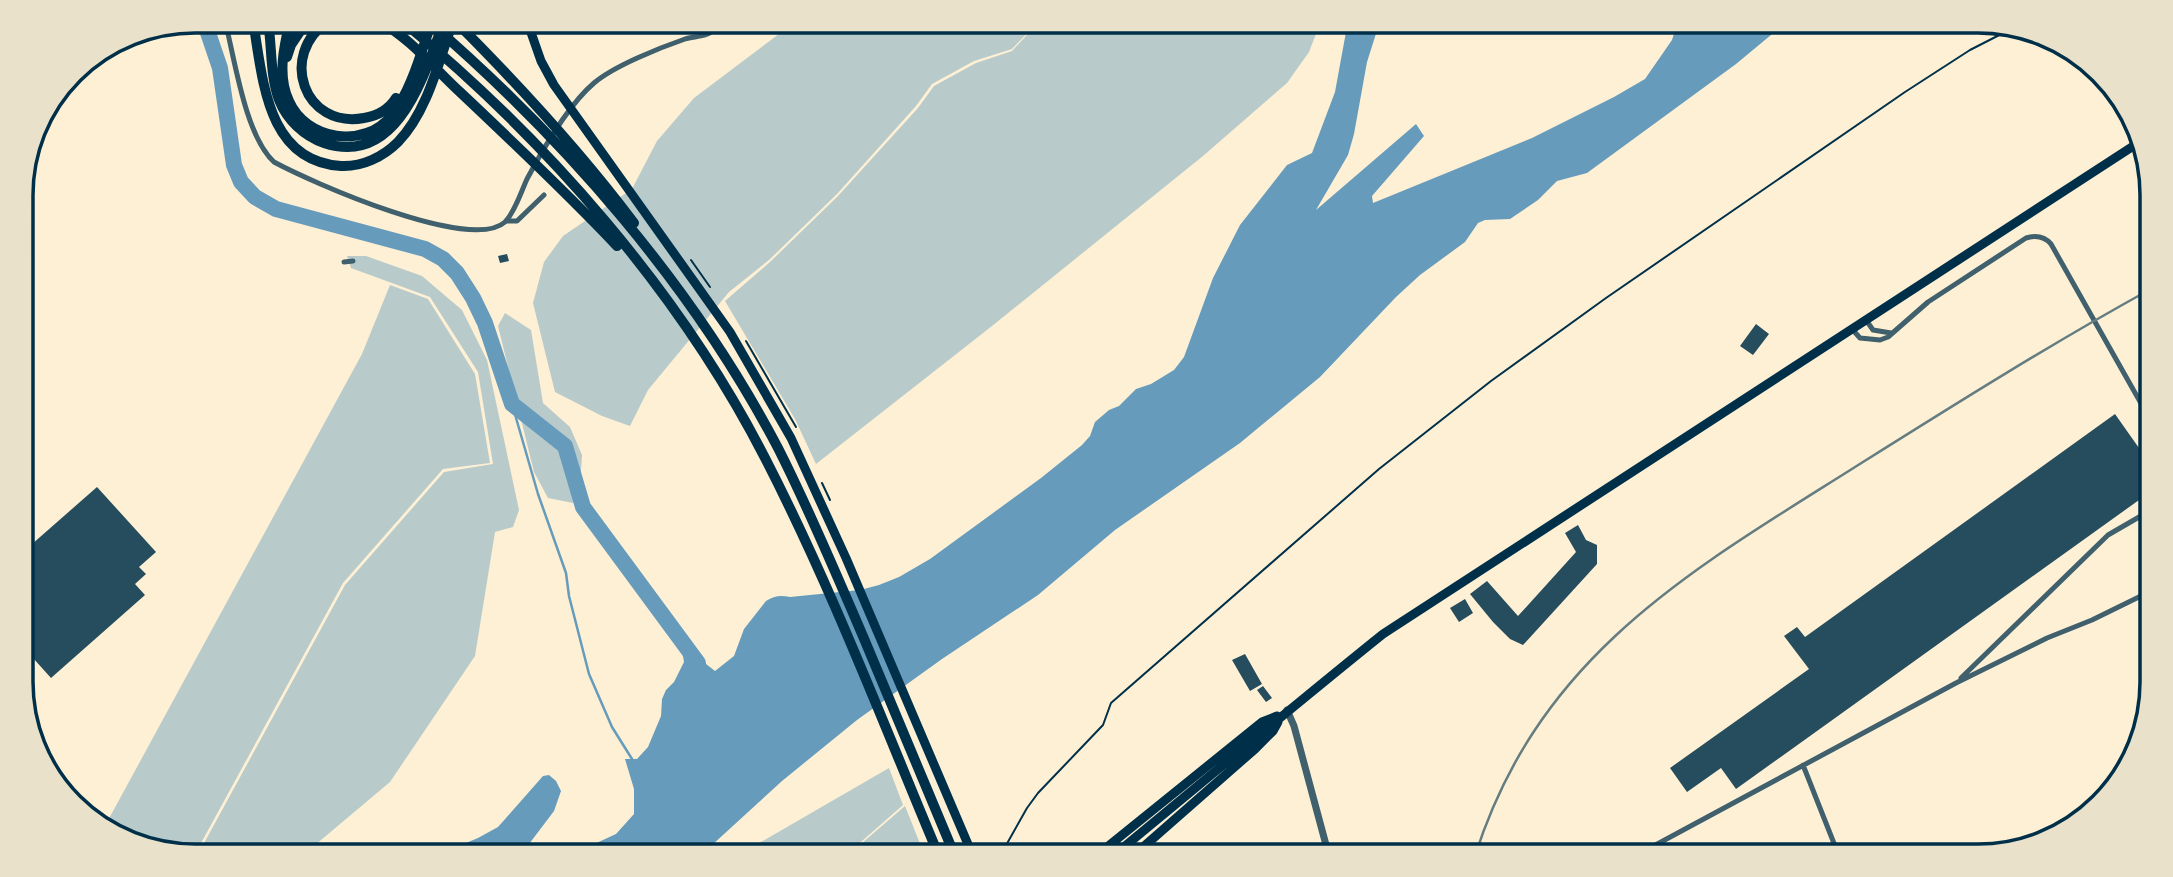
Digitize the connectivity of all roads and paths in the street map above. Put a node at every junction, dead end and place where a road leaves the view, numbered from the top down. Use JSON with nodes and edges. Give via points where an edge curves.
{"nodes":[{"id":1,"x":228,"y":34,"type":"edge"},
{"id":2,"x":256,"y":34,"type":"edge"},
{"id":3,"x":269,"y":34,"type":"edge"},
{"id":4,"x":287,"y":34,"type":"edge"},
{"id":5,"x":287,"y":34,"type":"edge"},
{"id":6,"x":298,"y":34,"type":"edge"},
{"id":7,"x":313,"y":34,"type":"edge"},
{"id":8,"x":396,"y":34,"type":"edge"},
{"id":9,"x":417,"y":34,"type":"edge"},
{"id":10,"x":426,"y":34,"type":"edge"},
{"id":11,"x":439,"y":34,"type":"edge"},
{"id":12,"x":444,"y":34,"type":"edge"},
{"id":13,"x":449,"y":34,"type":"edge"},
{"id":14,"x":467,"y":34,"type":"edge"},
{"id":15,"x":475,"y":34,"type":"edge"},
{"id":16,"x":531,"y":34,"type":"edge"},
{"id":17,"x":708,"y":34,"type":"edge"},
{"id":18,"x":714,"y":34,"type":"edge"},
{"id":19,"x":2000,"y":35,"type":"edge"},
{"id":20,"x":712,"y":37,"type":"dead end"},
{"id":21,"x":507,"y":73,"type":"junction"},
{"id":22,"x":412,"y":74,"type":"junction"},
{"id":23,"x":283,"y":77,"type":"junction"},
{"id":24,"x":271,"y":106,"type":"junction"},
{"id":25,"x":2132,"y":147,"type":"edge"},
{"id":26,"x":544,"y":195,"type":"dead end"},
{"id":27,"x":506,"y":221,"type":"junction"},
{"id":28,"x":352,"y":261,"type":"dead end"},
{"id":29,"x":344,"y":262,"type":"dead end"},
{"id":30,"x":666,"y":298,"type":"junction"},
{"id":31,"x":1866,"y":320,"type":"junction"},
{"id":32,"x":1852,"y":329,"type":"junction"},
{"id":33,"x":1894,"y":332,"type":"junction"},
{"id":34,"x":718,"y":348,"type":"junction"},
{"id":35,"x":2140,"y":398,"type":"edge"},
{"id":36,"x":2140,"y":516,"type":"edge"},
{"id":37,"x":2140,"y":596,"type":"edge"},
{"id":38,"x":1956,"y":683,"type":"junction"},
{"id":39,"x":1285,"y":712,"type":"junction"},
{"id":40,"x":1803,"y":765,"type":"junction"},
{"id":41,"x":1111,"y":843,"type":"edge"},
{"id":42,"x":1128,"y":843,"type":"edge"},
{"id":43,"x":1147,"y":843,"type":"edge"},
{"id":44,"x":1326,"y":843,"type":"edge"},
{"id":45,"x":1659,"y":843,"type":"edge"},
{"id":46,"x":1834,"y":843,"type":"edge"},
{"id":47,"x":934,"y":844,"type":"edge"},
{"id":48,"x":950,"y":844,"type":"edge"},
{"id":49,"x":968,"y":844,"type":"edge"},
{"id":50,"x":1007,"y":844,"type":"edge"}],
"edges":[{"from":1,"to":27,"type":"street","via":[[250,121],[274,162],[435,225],[472,231]]},
{"from":2,"to":24,"type":"highway"},
{"from":3,"to":11,"type":"highway","via":[[275,85],[286,114],[318,141],[345,147],[378,137],[402,117]]},
{"from":4,"to":24,"type":"highway","via":[[272,69]]},
{"from":5,"to":23,"type":"highway"},
{"from":6,"to":23,"type":"highway"},
{"from":7,"to":22,"type":"highway","via":[[302,57],[302,78],[315,102],[336,117],[372,117],[383,111]]},
{"from":8,"to":30,"type":"highway","via":[[576,202]]},
{"from":9,"to":30,"type":"highway","via":[[567,178]]},
{"from":10,"to":22,"type":"highway"},
{"from":12,"to":34,"type":"highway","via":[[589,179]]},
{"from":13,"to":24,"type":"highway","via":[[418,112],[399,141],[375,159],[346,166],[303,156],[279,129]]},
{"from":14,"to":21,"type":"highway"},
{"from":15,"to":21,"type":"highway"},
{"from":16,"to":49,"type":"main road","via":[[554,85],[730,332],[791,439]]},
{"from":17,"to":27,"type":"street","via":[[680,41],[607,74],[589,88],[564,119]]},
{"from":18,"to":20,"type":"street"},
{"from":19,"to":50,"type":"path","via":[[1948,64],[1796,166],[1491,381],[1379,469],[1111,703],[1103,725],[1038,793]]},
{"from":21,"to":34,"type":"highway","via":[[632,219],[695,307]]},
{"from":22,"to":23,"type":"highway","via":[[387,120],[370,132],[348,137],[327,135],[309,126],[288,100]]},
{"from":25,"to":31,"type":"main road"},
{"from":26,"to":27,"type":"street","via":[[517,221]]},
{"from":28,"to":29,"type":"street"},
{"from":30,"to":47,"type":"highway","via":[[764,456],[819,570]]},
{"from":31,"to":32,"type":"main road"},
{"from":31,"to":33,"type":"street","via":[[1872,330]]},
{"from":32,"to":33,"type":"street","via":[[1860,338],[1880,340]]},
{"from":32,"to":39,"type":"main road","via":[[1391,628]]},
{"from":33,"to":35,"type":"street","via":[[1928,302],[2026,238],[2039,236],[2051,244]]},
{"from":34,"to":48,"type":"highway","via":[[778,448]]},
{"from":36,"to":38,"type":"street","via":[[2108,535]]},
{"from":37,"to":38,"type":"street"},
{"from":38,"to":40,"type":"street"},
{"from":39,"to":41,"type":"main road","via":[[1262,722]]},
{"from":39,"to":42,"type":"main road"},
{"from":39,"to":43,"type":"main road","via":[[1255,749]]},
{"from":39,"to":44,"type":"street","via":[[1294,726]]},
{"from":40,"to":45,"type":"street"},
{"from":40,"to":46,"type":"street"}]}
